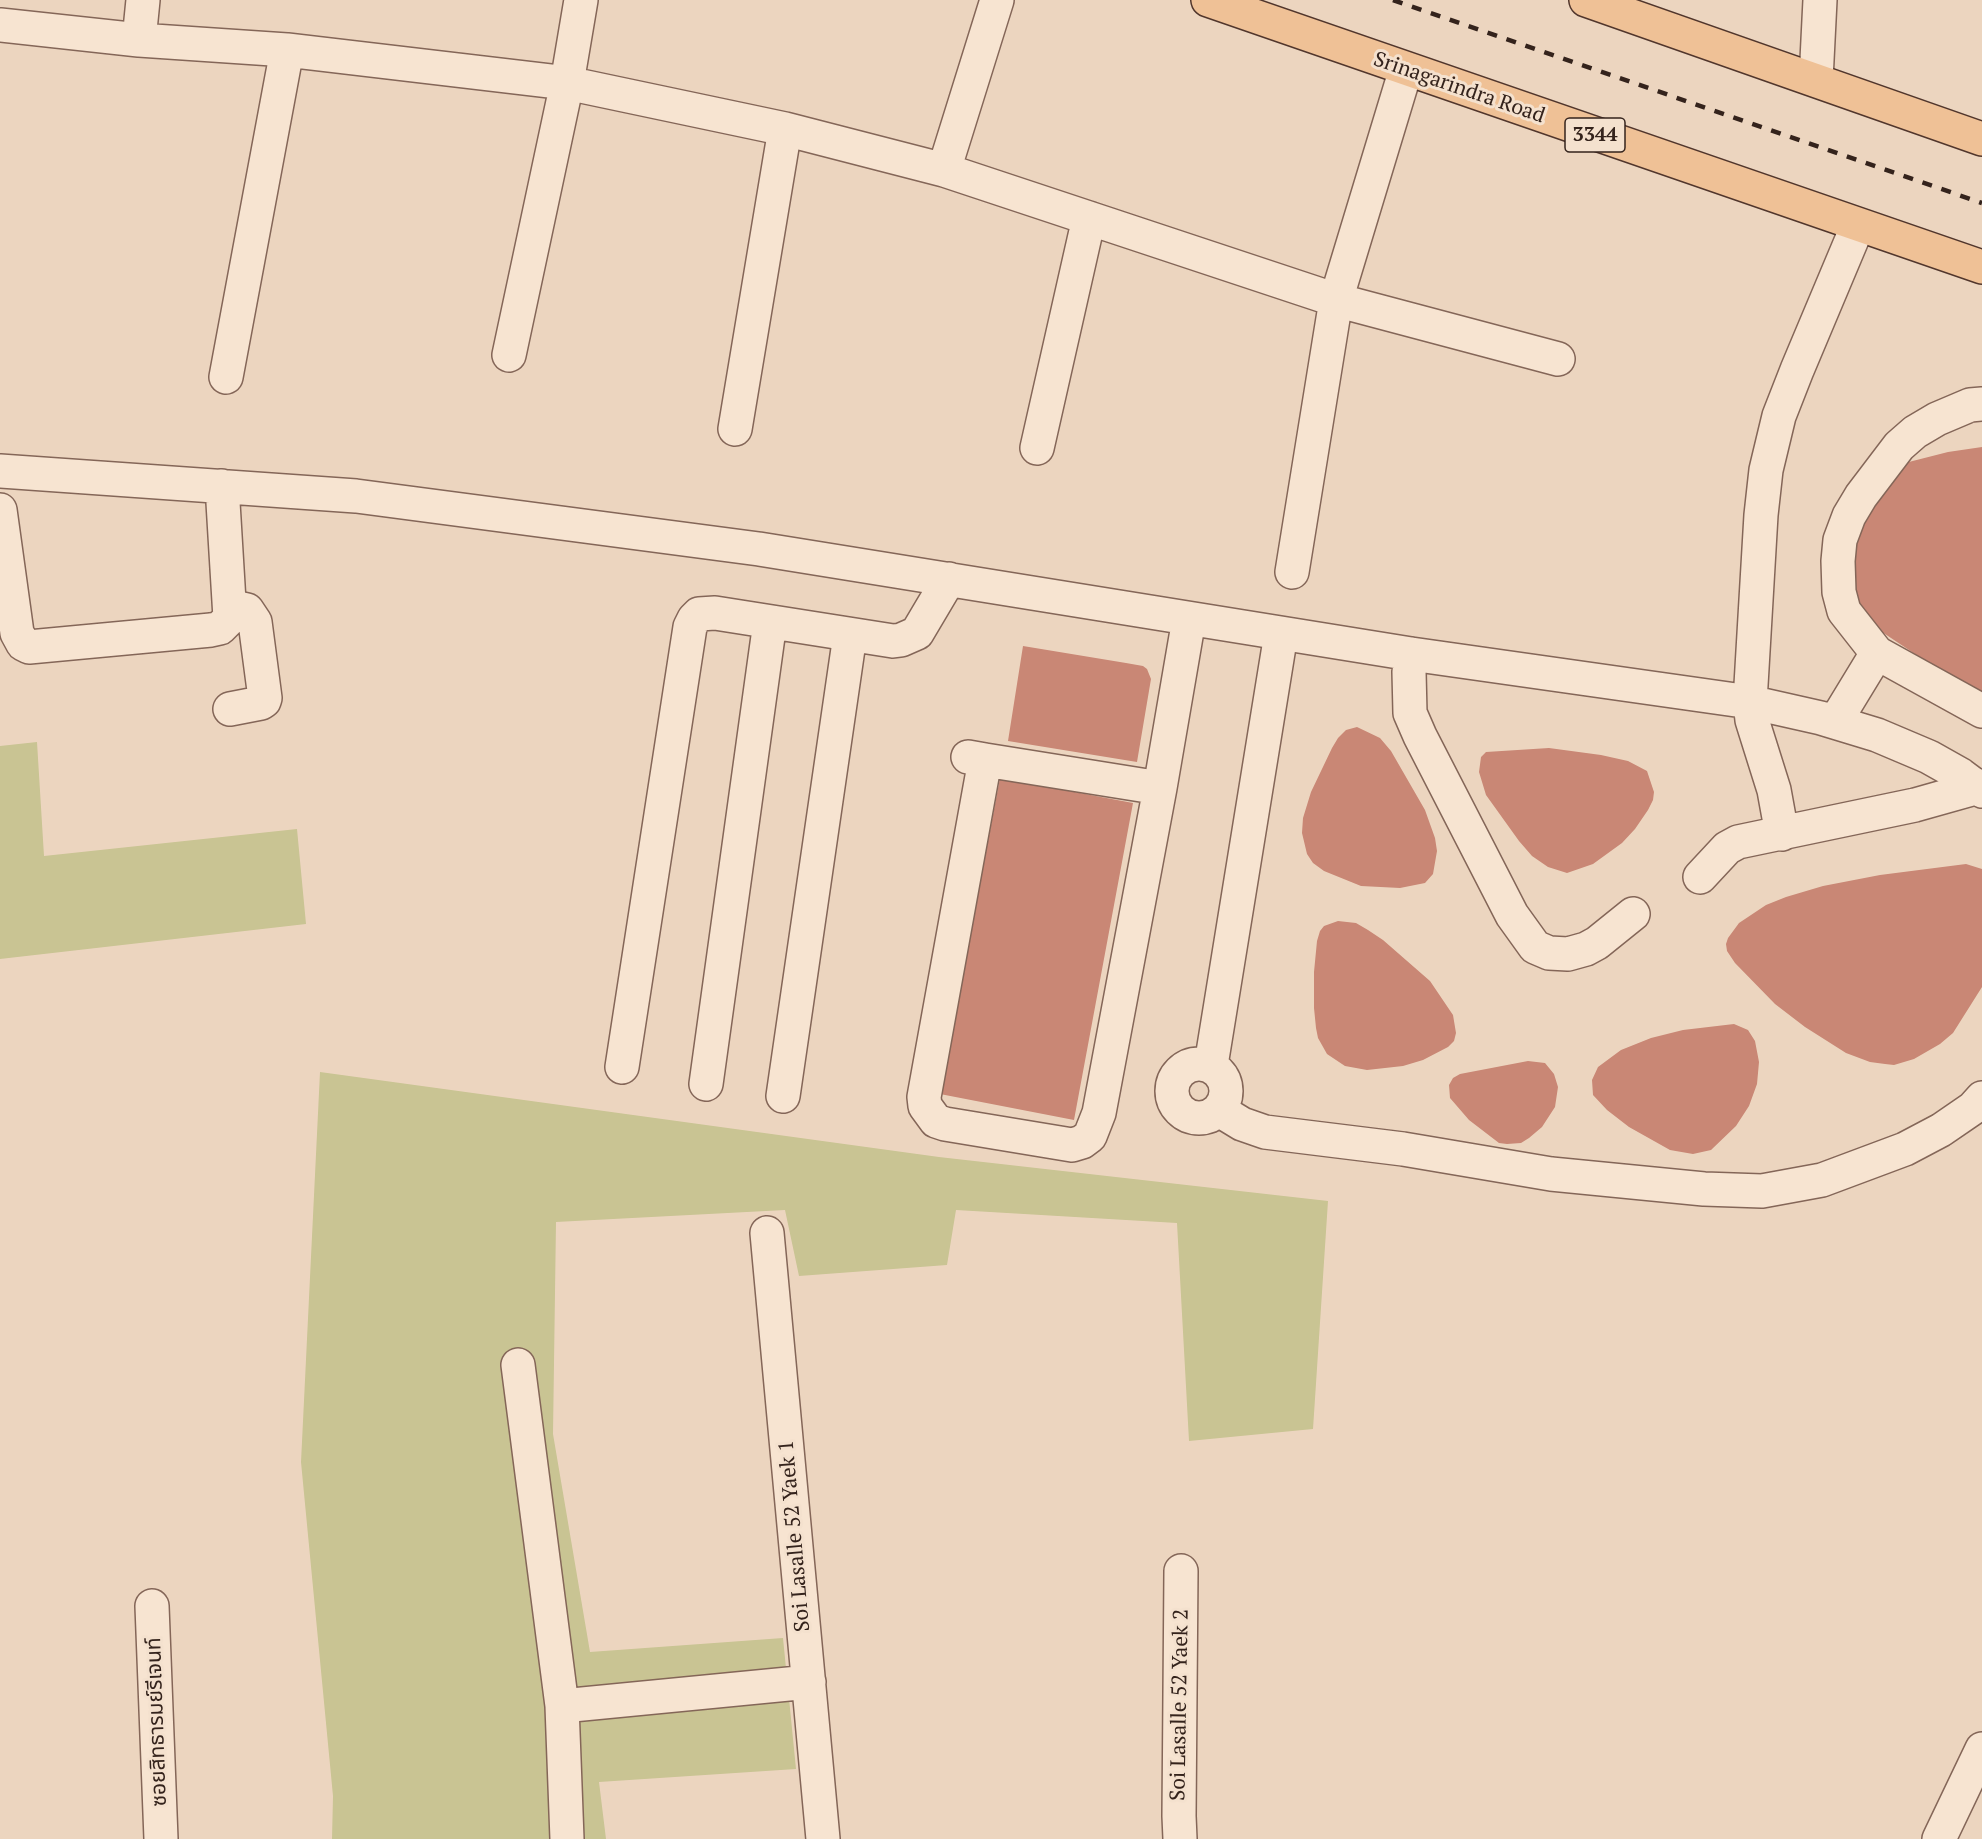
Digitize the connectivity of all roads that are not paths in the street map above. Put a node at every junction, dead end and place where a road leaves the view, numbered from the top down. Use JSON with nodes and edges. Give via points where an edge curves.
{"nodes":[{"id":1,"x":143,"y":0,"type":"edge"},
{"id":2,"x":581,"y":0,"type":"edge"},
{"id":3,"x":998,"y":0,"type":"edge"},
{"id":4,"x":1208,"y":0,"type":"edge"},
{"id":5,"x":1586,"y":0,"type":"edge"},
{"id":6,"x":1820,"y":0,"type":"edge"},
{"id":7,"x":0,"y":25,"type":"edge"},
{"id":8,"x":139,"y":40,"type":"junction"},
{"id":9,"x":287,"y":50,"type":"junction"},
{"id":10,"x":1406,"y":69,"type":"junction"},
{"id":11,"x":1816,"y":80,"type":"junction"},
{"id":12,"x":567,"y":83,"type":"junction"},
{"id":13,"x":785,"y":129,"type":"junction"},
{"id":14,"x":1982,"y":139,"type":"edge"},
{"id":15,"x":944,"y":170,"type":"junction"},
{"id":16,"x":1089,"y":218,"type":"junction"},
{"id":17,"x":1858,"y":225,"type":"junction"},
{"id":18,"x":1982,"y":267,"type":"edge"},
{"id":19,"x":1335,"y":300,"type":"junction"},
{"id":20,"x":509,"y":355,"type":"dead end"},
{"id":21,"x":1558,"y":359,"type":"dead end"},
{"id":22,"x":226,"y":377,"type":"dead end"},
{"id":23,"x":1982,"y":404,"type":"edge"},
{"id":24,"x":735,"y":429,"type":"dead end"},
{"id":25,"x":1037,"y":448,"type":"dead end"},
{"id":26,"x":0,"y":471,"type":"edge"},
{"id":27,"x":222,"y":486,"type":"junction"},
{"id":28,"x":0,"y":510,"type":"edge"},
{"id":29,"x":1292,"y":572,"type":"dead end"},
{"id":30,"x":949,"y":579,"type":"junction"},
{"id":31,"x":230,"y":606,"type":"junction"},
{"id":32,"x":1189,"y":619,"type":"junction"},
{"id":33,"x":770,"y":622,"type":"junction"},
{"id":34,"x":1281,"y":634,"type":"junction"},
{"id":35,"x":850,"y":635,"type":"junction"},
{"id":36,"x":1876,"y":653,"type":"junction"},
{"id":37,"x":1411,"y":654,"type":"junction"},
{"id":38,"x":1750,"y":702,"type":"junction"},
{"id":39,"x":230,"y":709,"type":"dead end"},
{"id":40,"x":1982,"y":711,"type":"edge"},
{"id":41,"x":1835,"y":722,"type":"junction"},
{"id":42,"x":1981,"y":788,"type":"edge"},
{"id":43,"x":1160,"y":789,"type":"junction"},
{"id":44,"x":1782,"y":834,"type":"junction"},
{"id":45,"x":1700,"y":877,"type":"dead end"},
{"id":46,"x":1633,"y":914,"type":"dead end"},
{"id":47,"x":1211,"y":1065,"type":"junction"},
{"id":48,"x":622,"y":1067,"type":"dead end"},
{"id":49,"x":706,"y":1084,"type":"dead end"},
{"id":50,"x":783,"y":1096,"type":"dead end"},
{"id":51,"x":1982,"y":1098,"type":"edge"},
{"id":52,"x":1219,"y":1110,"type":"junction"},
{"id":53,"x":767,"y":1233,"type":"dead end"},
{"id":54,"x":518,"y":1365,"type":"dead end"},
{"id":55,"x":1181,"y":1571,"type":"dead end"},
{"id":56,"x":152,"y":1606,"type":"dead end"},
{"id":57,"x":809,"y":1682,"type":"junction"},
{"id":58,"x":562,"y":1706,"type":"junction"},
{"id":59,"x":1982,"y":1749,"type":"edge"},
{"id":60,"x":160,"y":1839,"type":"edge"},
{"id":61,"x":567,"y":1839,"type":"edge"},
{"id":62,"x":823,"y":1839,"type":"edge"},
{"id":63,"x":1180,"y":1839,"type":"edge"},
{"id":64,"x":1939,"y":1839,"type":"edge"}],
"edges":[{"from":1,"to":8,"type":"street"},
{"from":2,"to":12,"type":"street"},
{"from":3,"to":15,"type":"street"},
{"from":4,"to":10,"type":"main road","name":"Srinagarindra Road","number":"3344"},
{"from":5,"to":11,"type":"main road"},
{"from":6,"to":11,"type":"street"},
{"from":7,"to":8,"type":"street"},
{"from":8,"to":9,"type":"street"},
{"from":9,"to":12,"type":"street"},
{"from":9,"to":22,"type":"street"},
{"from":10,"to":17,"type":"main road","name":"Srinagarindra Road","number":"3344"},
{"from":10,"to":19,"type":"street"},
{"from":11,"to":14,"type":"main road"},
{"from":12,"to":13,"type":"street"},
{"from":12,"to":20,"type":"street"},
{"from":13,"to":15,"type":"street"},
{"from":13,"to":24,"type":"street"},
{"from":15,"to":16,"type":"street"},
{"from":16,"to":19,"type":"street"},
{"from":16,"to":25,"type":"street"},
{"from":17,"to":18,"type":"main road","name":"Srinagarindra Road","number":"3344"},
{"from":17,"to":38,"type":"street","via":[[1779,416],[1766,470]]},
{"from":19,"to":21,"type":"street"},
{"from":19,"to":29,"type":"street"},
{"from":23,"to":36,"type":"street","via":[[1956,410],[1915,432],[1899,446],[1849,516],[1840,540],[1839,592],[1844,612]]},
{"from":26,"to":27,"type":"street"},
{"from":27,"to":30,"type":"street","via":[[356,496],[759,549]]},
{"from":27,"to":31,"type":"street"},
{"from":28,"to":31,"type":"street","via":[[17,633],[28,647],[220,628],[230,618]]},
{"from":30,"to":32,"type":"street"},
{"from":30,"to":35,"type":"street","via":[[917,633],[893,641]]},
{"from":31,"to":39,"type":"street","via":[[247,610],[255,622],[265,698],[261,703]]},
{"from":32,"to":34,"type":"street"},
{"from":32,"to":43,"type":"street"},
{"from":33,"to":35,"type":"street"},
{"from":33,"to":48,"type":"street","via":[[706,613],[699,614],[690,627]]},
{"from":33,"to":49,"type":"street"},
{"from":34,"to":37,"type":"street"},
{"from":34,"to":47,"type":"street"},
{"from":35,"to":50,"type":"street"},
{"from":36,"to":40,"type":"street"},
{"from":36,"to":41,"type":"street"},
{"from":37,"to":38,"type":"street"},
{"from":37,"to":46,"type":"street","via":[[1410,713],[1512,915],[1535,947],[1568,954],[1586,949]]},
{"from":38,"to":41,"type":"street"},
{"from":38,"to":44,"type":"street"},
{"from":41,"to":42,"type":"street","via":[[1929,757]]},
{"from":42,"to":44,"type":"street"},
{"from":43,"to":43,"type":"street","via":[[1101,1102],[1090,1136],[1072,1145],[936,1121],[924,1096],[976,758]]},
{"from":44,"to":45,"type":"street","via":[[1738,842],[1727,848]]},
{"from":47,"to":52,"type":"street","via":[[1226,1084],[1226,1096]]},
{"from":47,"to":52,"type":"street","via":[[1187,1066],[1177,1074],[1173,1098],[1178,1110],[1189,1117],[1200,1119]]},
{"from":51,"to":52,"type":"street","via":[[1941,1130],[1905,1149],[1822,1180],[1761,1191],[1704,1190],[1551,1174],[1403,1149],[1265,1132]]},
{"from":53,"to":57,"type":"street","name":"Soi Lasalle 52 Yaek 1"},
{"from":54,"to":58,"type":"street"},
{"from":55,"to":63,"type":"street","name":"Soi Lasalle 52 Yaek 2"},
{"from":56,"to":60,"type":"street","name":"ซอยสิทธารมย์รีเจนท์"},
{"from":57,"to":58,"type":"street"},
{"from":57,"to":62,"type":"street","name":"Soi Lasalle 52 Yaek 1"},
{"from":58,"to":61,"type":"street"},
{"from":59,"to":64,"type":"street"}]}
